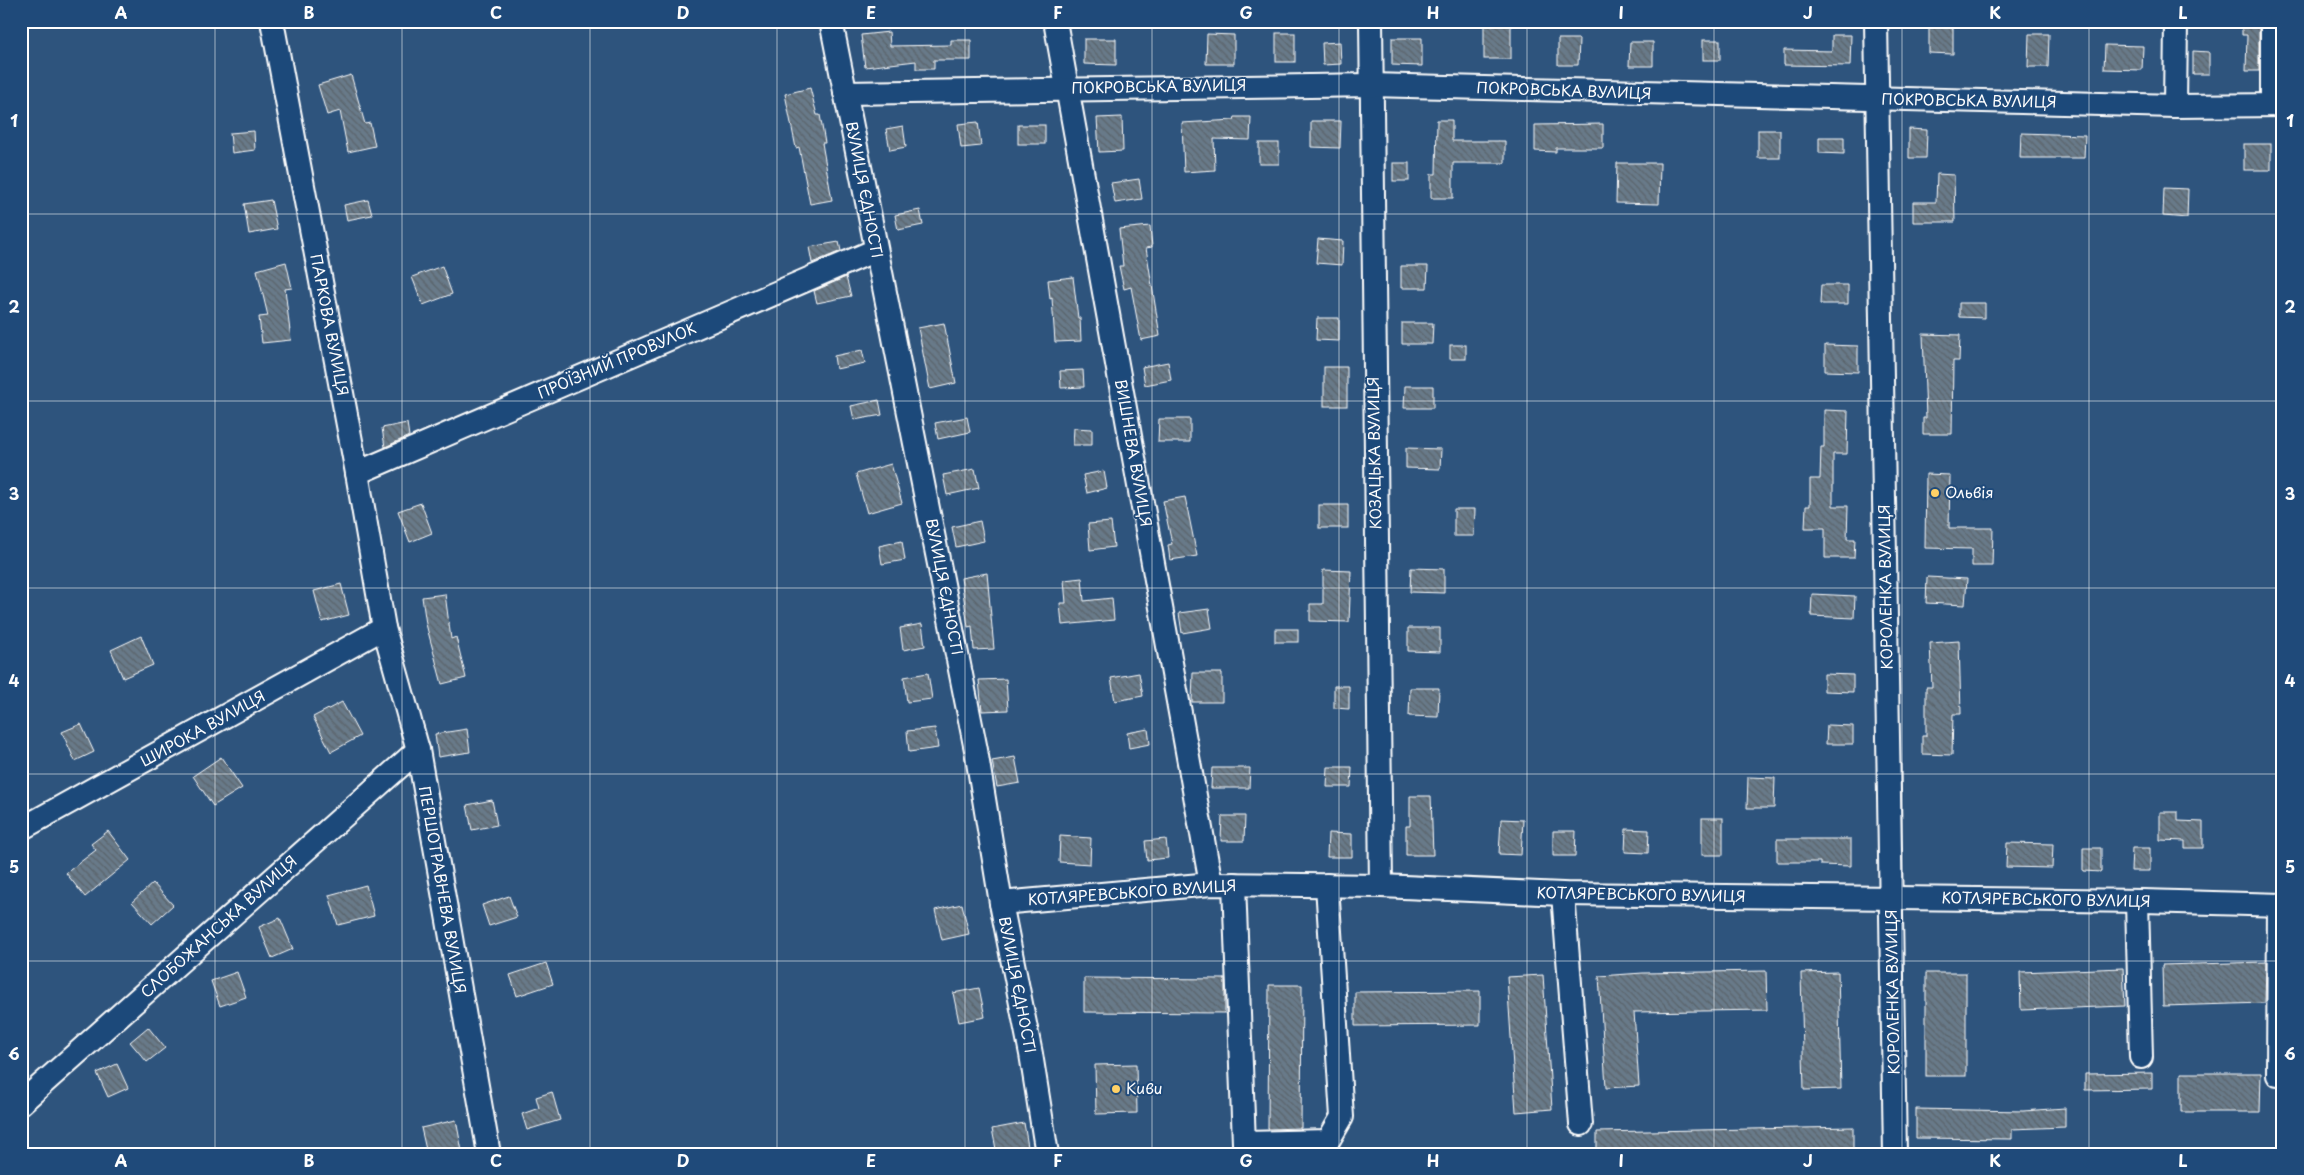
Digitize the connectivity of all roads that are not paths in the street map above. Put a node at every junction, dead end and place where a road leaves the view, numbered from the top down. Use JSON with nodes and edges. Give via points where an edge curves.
{"nodes":[{"id":1,"x":272,"y":21,"type":"edge"},
{"id":2,"x":831,"y":21,"type":"edge"},
{"id":3,"x":1055,"y":21,"type":"edge"},
{"id":4,"x":1371,"y":21,"type":"edge"},
{"id":5,"x":1876,"y":21,"type":"edge"},
{"id":6,"x":2176,"y":21,"type":"edge"},
{"id":7,"x":2272,"y":21,"type":"edge"},
{"id":8,"x":1371,"y":85,"type":"junction"},
{"id":9,"x":1067,"y":88,"type":"junction"},
{"id":10,"x":845,"y":93,"type":"junction"},
{"id":11,"x":1877,"y":99,"type":"junction"},
{"id":12,"x":2277,"y":105,"type":"edge"},
{"id":13,"x":2174,"y":106,"type":"junction"},
{"id":14,"x":876,"y":250,"type":"junction"},
{"id":15,"x":357,"y":473,"type":"junction"},
{"id":16,"x":384,"y":628,"type":"junction"},
{"id":17,"x":418,"y":750,"type":"junction"},
{"id":18,"x":21,"y":829,"type":"edge"},
{"id":19,"x":1212,"y":884,"type":"junction"},
{"id":20,"x":1234,"y":884,"type":"junction"},
{"id":21,"x":1327,"y":885,"type":"junction"},
{"id":22,"x":1381,"y":886,"type":"junction"},
{"id":23,"x":1563,"y":894,"type":"junction"},
{"id":24,"x":1892,"y":898,"type":"junction"},
{"id":25,"x":2137,"y":901,"type":"junction"},
{"id":26,"x":1001,"y":903,"type":"junction"},
{"id":27,"x":2281,"y":905,"type":"edge"},
{"id":28,"x":2141,"y":1057,"type":"dead end"},
{"id":29,"x":2278,"y":1075,"type":"dead end"},
{"id":30,"x":21,"y":1103,"type":"edge"},
{"id":31,"x":1581,"y":1124,"type":"dead end"},
{"id":32,"x":1328,"y":1148,"type":"edge"},
{"id":33,"x":489,"y":1154,"type":"edge"},
{"id":34,"x":1047,"y":1154,"type":"edge"},
{"id":35,"x":1895,"y":1154,"type":"edge"}],
"edges":[{"from":1,"to":15,"type":"street","name":"ПАРКОВА ВУЛИЦЯ"},
{"from":2,"to":10,"type":"street","name":"ВУЛИЦЯ ЄДНОСТІ"},
{"from":3,"to":9,"type":"street","name":"ВИШНЕВА ВУЛИЦЯ"},
{"from":4,"to":8,"type":"street","name":"КОЗАЦЬКА ВУЛИЦЯ"},
{"from":5,"to":11,"type":"street","name":"КОРОЛЕНКА ВУЛИЦЯ"},
{"from":6,"to":13,"type":"street"},
{"from":7,"to":12,"type":"street"},
{"from":8,"to":9,"type":"street","name":"ПОКРОВСЬКА ВУЛИЦЯ"},
{"from":8,"to":11,"type":"street","name":"ПОКРОВСЬКА ВУЛИЦЯ"},
{"from":8,"to":22,"type":"street","name":"КОЗАЦЬКА ВУЛИЦЯ"},
{"from":9,"to":10,"type":"street","name":"ПОКРОВСЬКА ВУЛИЦЯ"},
{"from":9,"to":19,"type":"street","name":"ВИШНЕВА ВУЛИЦЯ"},
{"from":10,"to":14,"type":"street","name":"ВУЛИЦЯ ЄДНОСТІ"},
{"from":11,"to":13,"type":"street","name":"ПОКРОВСЬКА ВУЛИЦЯ"},
{"from":11,"to":24,"type":"street","name":"КОРОЛЕНКА ВУЛИЦЯ"},
{"from":12,"to":13,"type":"street","name":"ПОКРОВСЬКА ВУЛИЦЯ"},
{"from":14,"to":15,"type":"street","name":"ПРОЇЗНИЙ ПРОВУЛОК"},
{"from":14,"to":26,"type":"street","name":"ВУЛИЦЯ ЄДНОСТІ","via":[[976,750]]},
{"from":15,"to":16,"type":"street","name":"ПАРКОВА ВУЛИЦЯ"},
{"from":16,"to":17,"type":"street","name":"ПЕРШОТРАВНЕВА ВУЛИЦЯ"},
{"from":16,"to":18,"type":"street","name":"ШИРОКА ВУЛИЦЯ"},
{"from":17,"to":30,"type":"street","name":"СЛОБОЖАНСЬКА ВУЛИЦЯ"},
{"from":17,"to":33,"type":"street","name":"ПЕРШОТРАВНЕВА ВУЛИЦЯ"},
{"from":19,"to":20,"type":"street","name":"КОТЛЯРЕВСЬКОГО ВУЛИЦЯ"},
{"from":19,"to":26,"type":"street","name":"КОТЛЯРЕВСЬКОГО ВУЛИЦЯ"},
{"from":20,"to":21,"type":"street","name":"КОТЛЯРЕВСЬКОГО ВУЛИЦЯ"},
{"from":20,"to":32,"type":"street","via":[[1244,1143]]},
{"from":21,"to":22,"type":"street","name":"КОТЛЯРЕВСЬКОГО ВУЛИЦЯ"},
{"from":21,"to":32,"type":"street","via":[[1342,1117]]},
{"from":22,"to":23,"type":"street","name":"КОТЛЯРЕВСЬКОГО ВУЛИЦЯ"},
{"from":23,"to":24,"type":"street","name":"КОТЛЯРЕВСЬКОГО ВУЛИЦЯ"},
{"from":23,"to":31,"type":"street"},
{"from":24,"to":25,"type":"street","name":"КОТЛЯРЕВСЬКОГО ВУЛИЦЯ"},
{"from":24,"to":35,"type":"street","name":"КОРОЛЕНКА ВУЛИЦЯ"},
{"from":25,"to":27,"type":"street","name":"КОТЛЯРЕВСЬКОГО ВУЛИЦЯ"},
{"from":25,"to":28,"type":"street"},
{"from":26,"to":34,"type":"street","name":"ВУЛИЦЯ ЄДНОСТІ"},
{"from":27,"to":29,"type":"street"}]}
